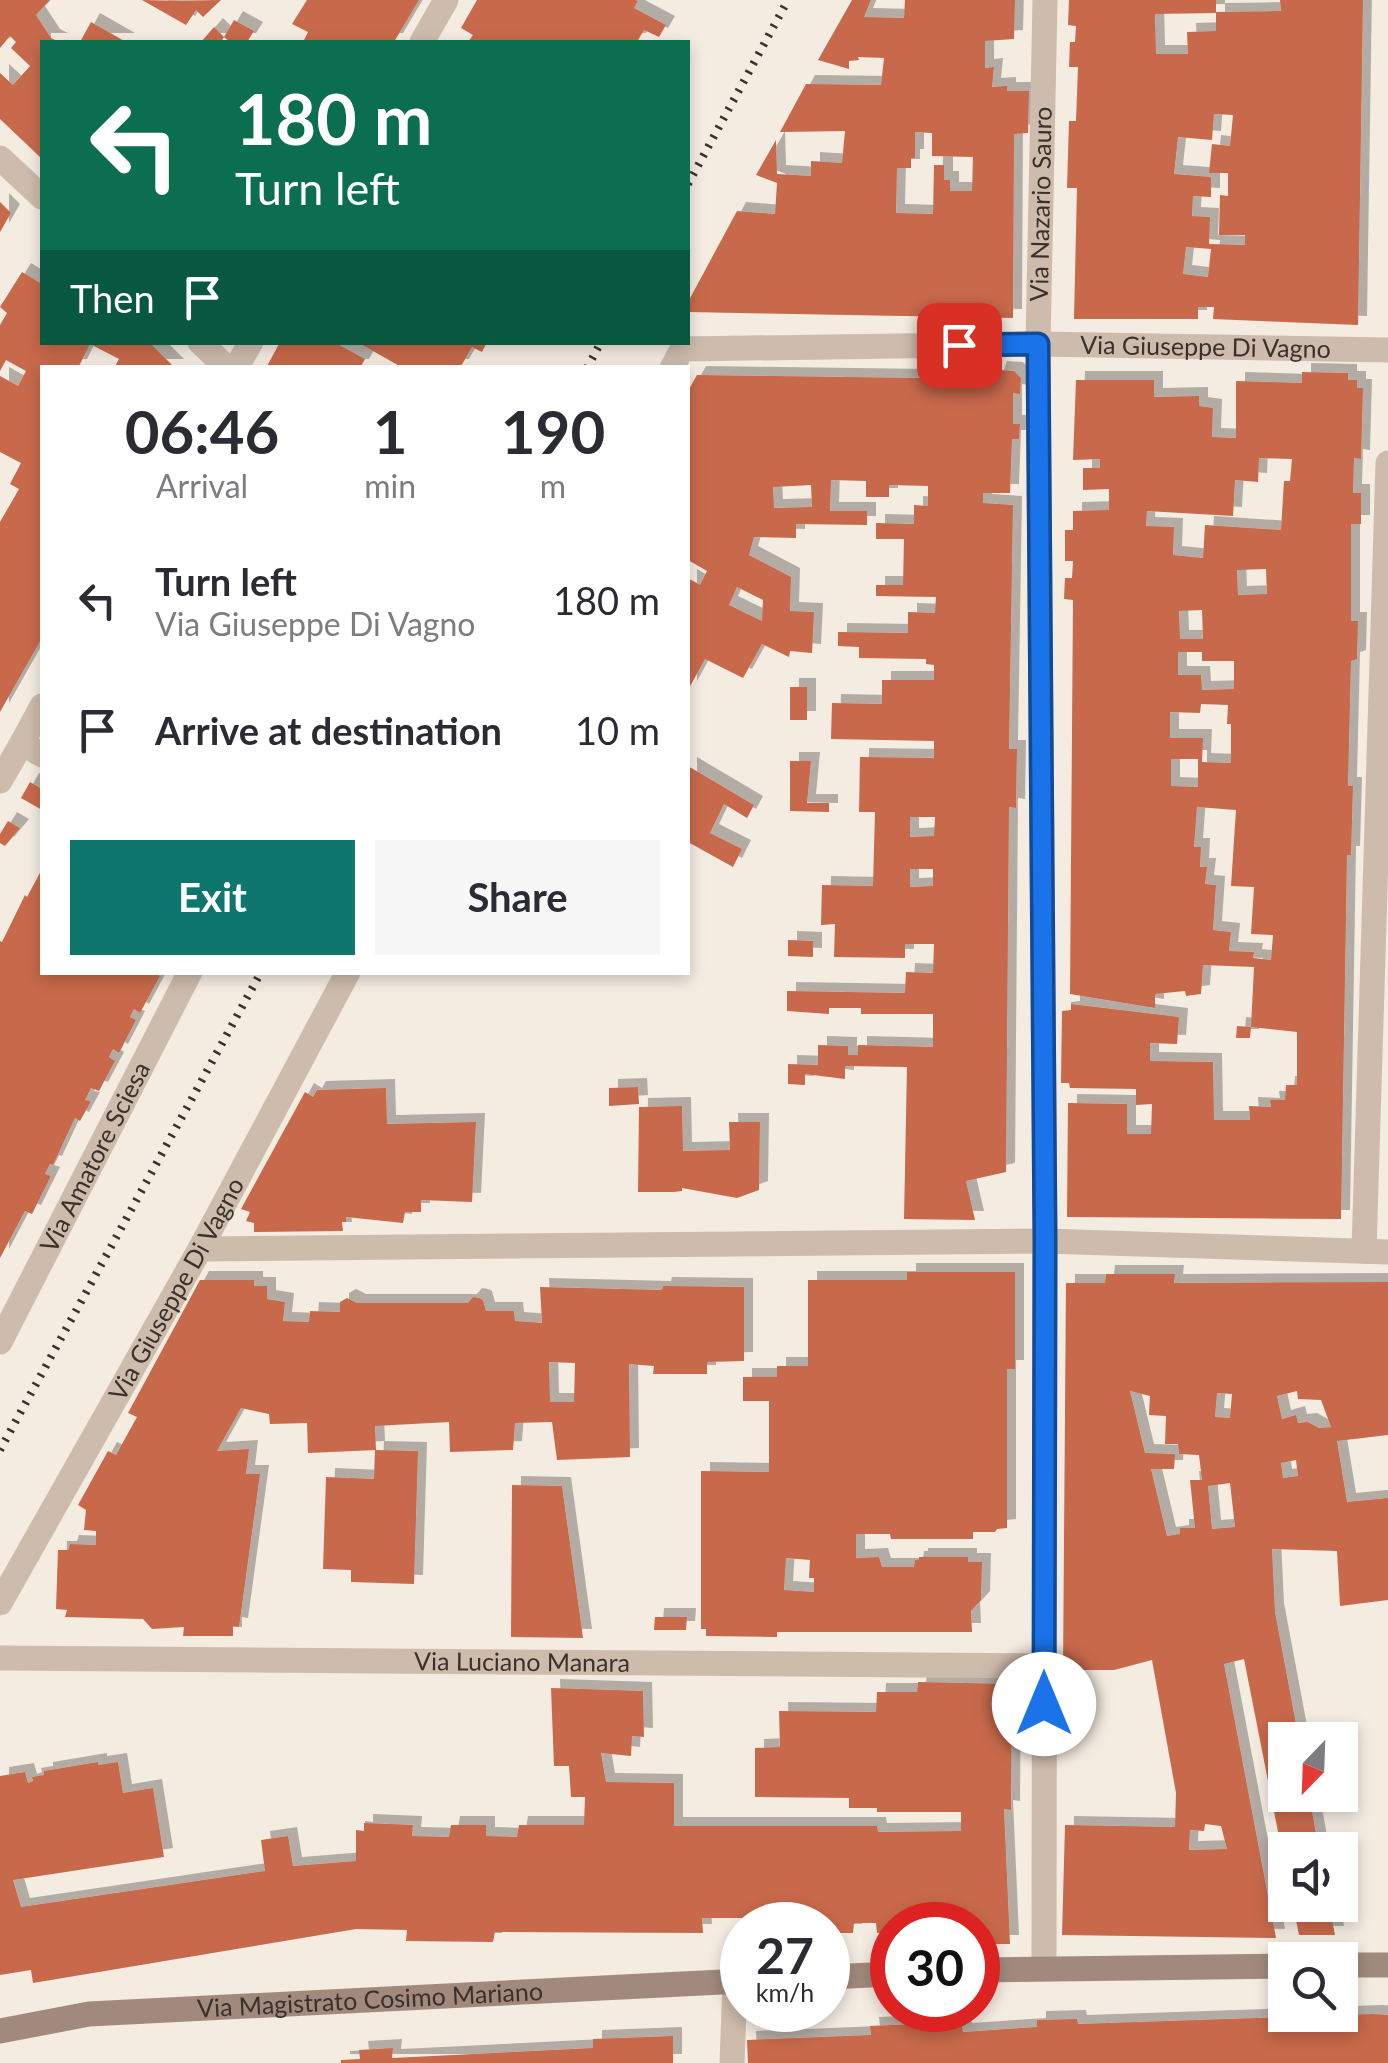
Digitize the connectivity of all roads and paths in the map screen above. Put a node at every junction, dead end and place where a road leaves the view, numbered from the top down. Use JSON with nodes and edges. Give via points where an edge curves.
{"nodes":[{"id":1,"x":446,"y":0,"type":"edge"},
{"id":2,"x":1045,"y":0,"type":"edge"},
{"id":3,"x":423,"y":40,"type":"edge"},
{"id":4,"x":0,"y":158,"type":"edge"},
{"id":5,"x":40,"y":195,"type":"edge"},
{"id":6,"x":1038,"y":344,"type":"junction"},
{"id":7,"x":203,"y":345,"type":"edge"},
{"id":8,"x":1388,"y":350,"type":"edge"},
{"id":9,"x":224,"y":365,"type":"edge"},
{"id":10,"x":674,"y":365,"type":"edge"},
{"id":11,"x":1388,"y":463,"type":"edge"},
{"id":12,"x":40,"y":715,"type":"edge"},
{"id":13,"x":32,"y":749,"type":"edge"},
{"id":14,"x":0,"y":781,"type":"edge"},
{"id":15,"x":188,"y":975,"type":"edge"},
{"id":16,"x":346,"y":975,"type":"edge"},
{"id":17,"x":1045,"y":1240,"type":"junction"},
{"id":18,"x":200,"y":1249,"type":"junction"},
{"id":19,"x":1376,"y":1252,"type":"edge"},
{"id":20,"x":7,"y":1312,"type":"edge"},
{"id":21,"x":0,"y":1342,"type":"edge"},
{"id":22,"x":0,"y":1603,"type":"edge"},
{"id":23,"x":0,"y":1658,"type":"edge"},
{"id":24,"x":1044,"y":1666,"type":"junction"},
{"id":25,"x":1388,"y":1965,"type":"edge"},
{"id":26,"x":1044,"y":1966,"type":"junction"},
{"id":27,"x":1268,"y":1966,"type":"edge"},
{"id":28,"x":1358,"y":1966,"type":"edge"},
{"id":29,"x":1000,"y":1969,"type":"edge"},
{"id":30,"x":720,"y":1982,"type":"edge"},
{"id":31,"x":0,"y":2031,"type":"edge"},
{"id":32,"x":735,"y":2032,"type":"edge"},
{"id":33,"x":732,"y":2063,"type":"edge"}],
"edges":[{"from":1,"to":3,"type":"street"},
{"from":2,"to":6,"type":"street","name":"Via Nazario Sauro"},
{"from":4,"to":5,"type":"street"},
{"from":6,"to":8,"type":"street","name":"Via Giuseppe Di Vagno"},
{"from":6,"to":10,"type":"street","name":"Via Giuseppe Di Vagno","via":[[682,349]]},
{"from":6,"to":17,"type":"street","name":"Via Nazario Sauro"},
{"from":7,"to":9,"type":"street"},
{"from":11,"to":19,"type":"street"},
{"from":12,"to":13,"type":"street"},
{"from":13,"to":14,"type":"street"},
{"from":15,"to":20,"type":"street","name":"Via Amatore Sciesa"},
{"from":16,"to":18,"type":"street","name":"Via Giuseppe Di Vagno"},
{"from":17,"to":18,"type":"street"},
{"from":17,"to":19,"type":"street"},
{"from":17,"to":24,"type":"street","name":"Via Nazario Sauro"},
{"from":18,"to":22,"type":"street","name":"Via Giuseppe Di Vagno"},
{"from":20,"to":21,"type":"street","name":"Via Amatore Sciesa"},
{"from":23,"to":24,"type":"street","name":"Via Luciano Manara"},
{"from":24,"to":26,"type":"street","name":"Via Nazario Sauro"},
{"from":25,"to":28,"type":"street"},
{"from":26,"to":27,"type":"street"},
{"from":26,"to":29,"type":"street"},
{"from":30,"to":31,"type":"street","name":"Via Magistrato Cosimo Mariano","via":[[90,2014]]},
{"from":32,"to":33,"type":"street"}]}
